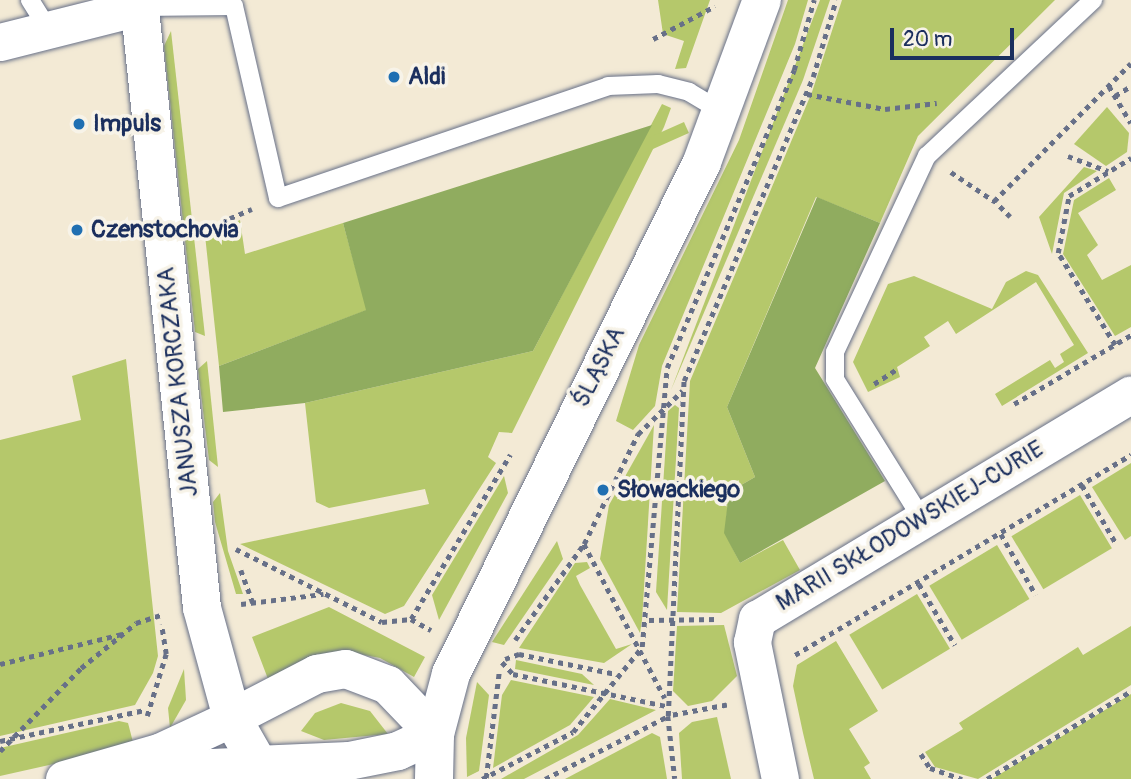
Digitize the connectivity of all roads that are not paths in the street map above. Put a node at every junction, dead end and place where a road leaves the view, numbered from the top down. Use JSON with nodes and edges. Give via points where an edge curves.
{"nodes":[{"id":1,"x":762,"y":0,"type":"edge"},
{"id":2,"x":1093,"y":0,"type":"edge"},
{"id":3,"x":139,"y":3,"type":"edge"},
{"id":4,"x":39,"y":15,"type":"edge"},
{"id":5,"x":0,"y":43,"type":"edge"},
{"id":6,"x":722,"y":112,"type":"junction"},
{"id":7,"x":1131,"y":394,"type":"edge"},
{"id":8,"x":922,"y":519,"type":"junction"},
{"id":9,"x":232,"y":718,"type":"junction"},
{"id":10,"x":435,"y":734,"type":"junction"},
{"id":11,"x":262,"y":772,"type":"edge"},
{"id":12,"x":64,"y":779,"type":"edge"},
{"id":13,"x":92,"y":779,"type":"edge"},
{"id":14,"x":434,"y":779,"type":"edge"},
{"id":15,"x":780,"y":779,"type":"edge"}],
"edges":[{"from":1,"to":6,"type":"street","name":"ŚLĄSKA"},
{"from":2,"to":8,"type":"lane","via":[[928,156],[834,360],[835,379]]},
{"from":3,"to":4,"type":"street"},
{"from":3,"to":6,"type":"lane","via":[[234,6],[278,198],[608,86],[658,84],[689,92]]},
{"from":3,"to":9,"type":"street","name":"JANUSZA KORCZAKA","via":[[202,608]]},
{"from":4,"to":5,"type":"street"},
{"from":6,"to":10,"type":"street","name":"ŚLĄSKA","via":[[451,674]]},
{"from":7,"to":8,"type":"street","name":"MARII SKŁODOWSKIEJ-CURIE"},
{"from":8,"to":15,"type":"street","name":"MARII SKŁODOWSKIEJ-CURIE","via":[[757,619],[752,642]]},
{"from":9,"to":10,"type":"street","via":[[317,674],[346,669],[388,685]]},
{"from":9,"to":11,"type":"street","name":"JANUSZA KORCZAKA"},
{"from":9,"to":12,"type":"street","via":[[159,752]]},
{"from":10,"to":11,"type":"street","via":[[398,751]]},
{"from":10,"to":14,"type":"street","name":"ŚLĄSKA"},
{"from":11,"to":13,"type":"street","via":[[171,765]]}]}
